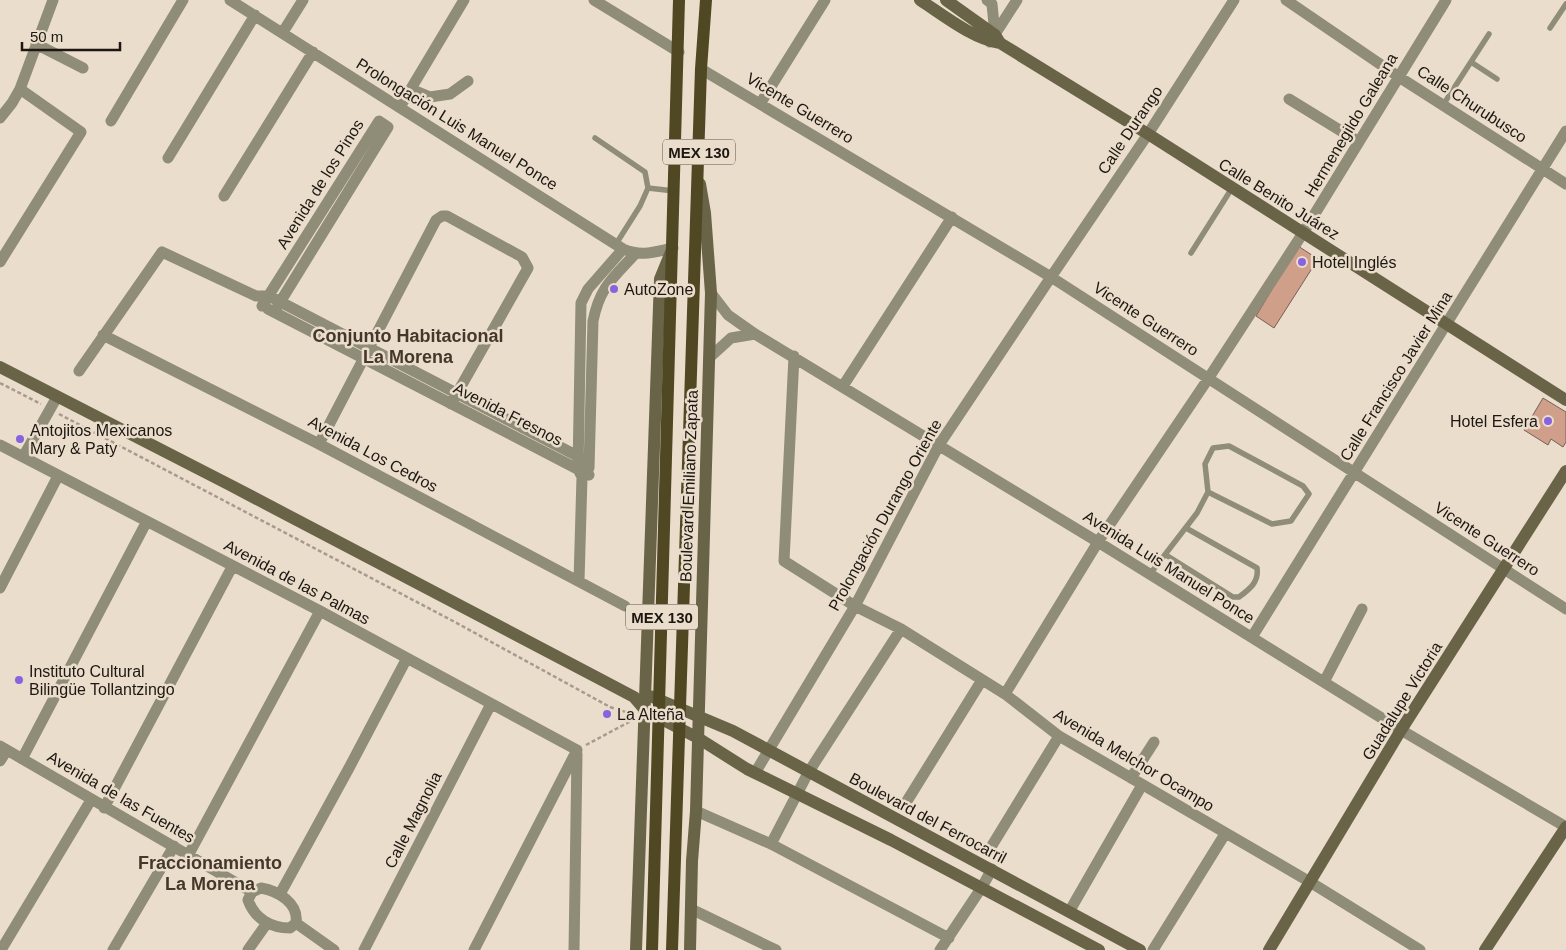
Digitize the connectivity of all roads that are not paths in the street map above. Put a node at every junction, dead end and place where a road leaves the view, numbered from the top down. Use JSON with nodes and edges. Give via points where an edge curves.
{"nodes":[{"id":1,"x":53,"y":0,"type":"edge"},
{"id":2,"x":182,"y":0,"type":"edge"},
{"id":3,"x":230,"y":0,"type":"edge"},
{"id":4,"x":303,"y":0,"type":"edge"},
{"id":5,"x":464,"y":0,"type":"edge"},
{"id":6,"x":594,"y":0,"type":"edge"},
{"id":7,"x":679,"y":0,"type":"edge"},
{"id":8,"x":706,"y":0,"type":"edge"},
{"id":9,"x":825,"y":0,"type":"edge"},
{"id":10,"x":920,"y":0,"type":"edge"},
{"id":11,"x":946,"y":0,"type":"edge"},
{"id":12,"x":988,"y":0,"type":"edge"},
{"id":13,"x":1017,"y":0,"type":"edge"},
{"id":14,"x":1234,"y":0,"type":"edge"},
{"id":15,"x":1286,"y":0,"type":"edge"},
{"id":16,"x":1446,"y":0,"type":"edge"},
{"id":17,"x":1566,"y":4,"type":"edge"},
{"id":18,"x":255,"y":15,"type":"junction"},
{"id":19,"x":1550,"y":28,"type":"dead end"},
{"id":20,"x":283,"y":32,"type":"junction"},
{"id":21,"x":1488,"y":34,"type":"dead end"},
{"id":22,"x":995,"y":40,"type":"junction"},
{"id":23,"x":36,"y":44,"type":"junction"},
{"id":24,"x":313,"y":52,"type":"junction"},
{"id":25,"x":679,"y":52,"type":"junction"},
{"id":26,"x":1471,"y":62,"type":"junction"},
{"id":27,"x":83,"y":68,"type":"dead end"},
{"id":28,"x":701,"y":69,"type":"junction"},
{"id":29,"x":1399,"y":77,"type":"junction"},
{"id":30,"x":1497,"y":78,"type":"dead end"},
{"id":31,"x":468,"y":81,"type":"dead end"},
{"id":32,"x":411,"y":88,"type":"junction"},
{"id":33,"x":20,"y":89,"type":"junction"},
{"id":34,"x":1289,"y":99,"type":"dead end"},
{"id":35,"x":760,"y":104,"type":"junction"},
{"id":36,"x":1443,"y":105,"type":"junction"},
{"id":37,"x":400,"y":107,"type":"junction"},
{"id":38,"x":0,"y":118,"type":"edge"},
{"id":39,"x":112,"y":121,"type":"dead end"},
{"id":40,"x":1566,"y":131,"type":"edge"},
{"id":41,"x":1148,"y":134,"type":"junction"},
{"id":42,"x":595,"y":138,"type":"dead end"},
{"id":43,"x":1359,"y":142,"type":"junction"},
{"id":44,"x":168,"y":158,"type":"dead end"},
{"id":45,"x":1542,"y":169,"type":"junction"},
{"id":46,"x":698,"y":174,"type":"junction"},
{"id":47,"x":1566,"y":184,"type":"edge"},
{"id":48,"x":648,"y":188,"type":"junction"},
{"id":49,"x":1232,"y":188,"type":"junction"},
{"id":50,"x":674,"y":191,"type":"junction"},
{"id":51,"x":224,"y":196,"type":"dead end"},
{"id":52,"x":952,"y":217,"type":"junction"},
{"id":53,"x":1303,"y":233,"type":"junction"},
{"id":54,"x":672,"y":248,"type":"junction"},
{"id":55,"x":625,"y":249,"type":"junction"},
{"id":56,"x":1191,"y":253,"type":"dead end"},
{"id":57,"x":0,"y":262,"type":"edge"},
{"id":58,"x":1051,"y":276,"type":"junction"},
{"id":59,"x":710,"y":293,"type":"junction"},
{"id":60,"x":256,"y":296,"type":"junction"},
{"id":61,"x":269,"y":296,"type":"junction"},
{"id":62,"x":262,"y":306,"type":"junction"},
{"id":63,"x":277,"y":307,"type":"junction"},
{"id":64,"x":1447,"y":324,"type":"junction"},
{"id":65,"x":755,"y":334,"type":"junction"},
{"id":66,"x":103,"y":335,"type":"junction"},
{"id":67,"x":366,"y":353,"type":"junction"},
{"id":68,"x":794,"y":356,"type":"junction"},
{"id":69,"x":709,"y":358,"type":"junction"},
{"id":70,"x":0,"y":367,"type":"edge"},
{"id":71,"x":79,"y":371,"type":"dead end"},
{"id":72,"x":1208,"y":379,"type":"junction"},
{"id":73,"x":843,"y":386,"type":"junction"},
{"id":74,"x":56,"y":396,"type":"junction"},
{"id":75,"x":454,"y":399,"type":"junction"},
{"id":76,"x":1566,"y":400,"type":"edge"},
{"id":77,"x":319,"y":444,"type":"junction"},
{"id":78,"x":0,"y":445,"type":"edge"},
{"id":79,"x":939,"y":445,"type":"junction"},
{"id":80,"x":23,"y":457,"type":"junction"},
{"id":81,"x":584,"y":460,"type":"junction"},
{"id":82,"x":1566,"y":471,"type":"edge"},
{"id":83,"x":1355,"y":473,"type":"junction"},
{"id":84,"x":583,"y":474,"type":"junction"},
{"id":85,"x":58,"y":476,"type":"junction"},
{"id":86,"x":1208,"y":492,"type":"junction"},
{"id":87,"x":147,"y":521,"type":"junction"},
{"id":88,"x":1186,"y":528,"type":"junction"},
{"id":89,"x":1098,"y":542,"type":"junction"},
{"id":90,"x":1166,"y":555,"type":"junction"},
{"id":91,"x":232,"y":567,"type":"junction"},
{"id":92,"x":1504,"y":569,"type":"junction"},
{"id":93,"x":1150,"y":574,"type":"junction"},
{"id":94,"x":579,"y":582,"type":"junction"},
{"id":95,"x":0,"y":588,"type":"edge"},
{"id":96,"x":625,"y":606,"type":"dead end"},
{"id":97,"x":855,"y":606,"type":"junction"},
{"id":98,"x":1362,"y":609,"type":"dead end"},
{"id":99,"x":1566,"y":609,"type":"edge"},
{"id":100,"x":320,"y":611,"type":"junction"},
{"id":101,"x":901,"y":629,"type":"junction"},
{"id":102,"x":1252,"y":637,"type":"junction"},
{"id":103,"x":407,"y":658,"type":"junction"},
{"id":104,"x":982,"y":680,"type":"junction"},
{"id":105,"x":1324,"y":682,"type":"junction"},
{"id":106,"x":1005,"y":694,"type":"junction"},
{"id":107,"x":640,"y":696,"type":"junction"},
{"id":108,"x":491,"y":704,"type":"junction"},
{"id":109,"x":646,"y":715,"type":"junction"},
{"id":110,"x":699,"y":717,"type":"junction"},
{"id":111,"x":1401,"y":730,"type":"junction"},
{"id":112,"x":1059,"y":736,"type":"junction"},
{"id":113,"x":698,"y":738,"type":"junction"},
{"id":114,"x":1154,"y":742,"type":"dead end"},
{"id":115,"x":3,"y":748,"type":"edge"},
{"id":116,"x":577,"y":750,"type":"junction"},
{"id":117,"x":768,"y":752,"type":"junction"},
{"id":118,"x":22,"y":759,"type":"junction"},
{"id":119,"x":0,"y":761,"type":"edge"},
{"id":120,"x":755,"y":773,"type":"junction"},
{"id":121,"x":808,"y":773,"type":"junction"},
{"id":122,"x":1131,"y":778,"type":"junction"},
{"id":123,"x":1142,"y":785,"type":"junction"},
{"id":124,"x":797,"y":794,"type":"junction"},
{"id":125,"x":91,"y":800,"type":"junction"},
{"id":126,"x":907,"y":800,"type":"dead end"},
{"id":127,"x":104,"y":808,"type":"junction"},
{"id":128,"x":696,"y":811,"type":"junction"},
{"id":129,"x":1566,"y":827,"type":"edge"},
{"id":130,"x":1225,"y":834,"type":"junction"},
{"id":131,"x":771,"y":844,"type":"junction"},
{"id":132,"x":174,"y":846,"type":"junction"},
{"id":133,"x":988,"y":852,"type":"dead end"},
{"id":134,"x":189,"y":854,"type":"junction"},
{"id":135,"x":992,"y":870,"type":"junction"},
{"id":136,"x":1310,"y":882,"type":"junction"},
{"id":137,"x":982,"y":887,"type":"junction"},
{"id":138,"x":252,"y":892,"type":"junction"},
{"id":139,"x":280,"y":894,"type":"junction"},
{"id":140,"x":691,"y":909,"type":"junction"},
{"id":141,"x":1069,"y":912,"type":"junction"},
{"id":142,"x":267,"y":923,"type":"junction"},
{"id":143,"x":296,"y":923,"type":"junction"},
{"id":144,"x":1059,"y":929,"type":"junction"},
{"id":145,"x":949,"y":938,"type":"junction"},
{"id":146,"x":1,"y":950,"type":"edge"},
{"id":147,"x":113,"y":950,"type":"edge"},
{"id":148,"x":248,"y":950,"type":"edge"},
{"id":149,"x":334,"y":950,"type":"edge"},
{"id":150,"x":364,"y":950,"type":"edge"},
{"id":151,"x":474,"y":950,"type":"edge"},
{"id":152,"x":574,"y":950,"type":"edge"},
{"id":153,"x":636,"y":950,"type":"edge"},
{"id":154,"x":652,"y":950,"type":"edge"},
{"id":155,"x":672,"y":950,"type":"edge"},
{"id":156,"x":690,"y":950,"type":"edge"},
{"id":157,"x":776,"y":950,"type":"edge"},
{"id":158,"x":940,"y":950,"type":"edge"},
{"id":159,"x":1099,"y":950,"type":"edge"},
{"id":160,"x":1140,"y":950,"type":"edge"},
{"id":161,"x":1153,"y":950,"type":"edge"},
{"id":162,"x":1269,"y":950,"type":"edge"},
{"id":163,"x":1420,"y":950,"type":"edge"},
{"id":164,"x":1485,"y":950,"type":"edge"}],
"edges":[{"from":1,"to":23,"type":"street"},
{"from":2,"to":39,"type":"street"},
{"from":3,"to":18,"type":"street","name":"Prolongación Luis Manuel Ponce"},
{"from":4,"to":20,"type":"street"},
{"from":5,"to":32,"type":"street"},
{"from":6,"to":25,"type":"street"},
{"from":7,"to":25,"type":"main road","name":"Boulevard Emiliano Zapata","number":"MEX 130"},
{"from":8,"to":28,"type":"main road","name":"Boulevard Emiliano Zapata","number":"MEX 130"},
{"from":9,"to":35,"type":"street"},
{"from":10,"to":22,"type":"street","name":"Calle Benito Juárez","via":[[960,26]]},
{"from":11,"to":22,"type":"street","name":"Calle Benito Juárez"},
{"from":12,"to":22,"type":"street","via":[[992,4]]},
{"from":13,"to":22,"type":"street"},
{"from":14,"to":41,"type":"street","name":"Calle Durango"},
{"from":15,"to":29,"type":"street","name":"Calle Churubusco"},
{"from":16,"to":29,"type":"street","name":"Hermenegildo Galeana"},
{"from":17,"to":19,"type":"lane"},
{"from":18,"to":20,"type":"street","name":"Prolongación Luis Manuel Ponce"},
{"from":18,"to":44,"type":"street"},
{"from":20,"to":24,"type":"street","name":"Prolongación Luis Manuel Ponce"},
{"from":21,"to":26,"type":"lane"},
{"from":22,"to":41,"type":"street","name":"Calle Benito Juárez"},
{"from":23,"to":27,"type":"street"},
{"from":23,"to":33,"type":"street"},
{"from":24,"to":37,"type":"street","name":"Prolongación Luis Manuel Ponce"},
{"from":24,"to":51,"type":"street"},
{"from":25,"to":50,"type":"main road","name":"Boulevard Emiliano Zapata","number":"MEX 130"},
{"from":26,"to":30,"type":"lane"},
{"from":26,"to":36,"type":"lane"},
{"from":28,"to":35,"type":"street","name":"Vicente Guerrero"},
{"from":28,"to":46,"type":"main road","name":"Boulevard Emiliano Zapata","number":"MEX 130"},
{"from":29,"to":36,"type":"street","name":"Calle Churubusco"},
{"from":29,"to":43,"type":"street","name":"Hermenegildo Galeana"},
{"from":31,"to":32,"type":"street","via":[[450,94],[430,97]]},
{"from":32,"to":37,"type":"street"},
{"from":33,"to":38,"type":"street"},
{"from":33,"to":57,"type":"street","via":[[81,132]]},
{"from":34,"to":43,"type":"street"},
{"from":35,"to":52,"type":"street","name":"Vicente Guerrero"},
{"from":36,"to":45,"type":"street","name":"Calle Churubusco"},
{"from":37,"to":55,"type":"street","name":"Prolongación Luis Manuel Ponce"},
{"from":40,"to":45,"type":"street","name":"Calle Francisco Javier Mina"},
{"from":41,"to":49,"type":"street","name":"Calle Benito Juárez"},
{"from":41,"to":58,"type":"street","name":"Calle Durango"},
{"from":42,"to":48,"type":"lane","via":[[645,172]]},
{"from":43,"to":53,"type":"street","name":"Hermenegildo Galeana"},
{"from":45,"to":47,"type":"street","name":"Calle Churubusco"},
{"from":45,"to":64,"type":"street","name":"Calle Francisco Javier Mina"},
{"from":46,"to":59,"type":"street","name":"Boulevard Emiliano Zapata","via":[[705,213]]},
{"from":46,"to":155,"type":"main road","name":"Boulevard Emiliano Zapata","number":"MEX 130"},
{"from":48,"to":50,"type":"lane"},
{"from":48,"to":55,"type":"lane"},
{"from":49,"to":53,"type":"street","name":"Calle Benito Juárez"},
{"from":49,"to":56,"type":"lane"},
{"from":50,"to":54,"type":"main road","name":"Boulevard Emiliano Zapata","number":"MEX 130"},
{"from":52,"to":58,"type":"street","name":"Vicente Guerrero"},
{"from":52,"to":73,"type":"street"},
{"from":53,"to":64,"type":"street","name":"Calle Benito Juárez"},
{"from":53,"to":72,"type":"street","name":"Hermenegildo Galeana"},
{"from":54,"to":55,"type":"street","via":[[647,254]]},
{"from":54,"to":107,"type":"street","name":"Boulevard Emiliano Zapata","via":[[660,278]]},
{"from":54,"to":154,"type":"main road","name":"Boulevard Emiliano Zapata","number":"MEX 130"},
{"from":55,"to":81,"type":"street","via":[[588,289],[581,303]]},
{"from":58,"to":72,"type":"street","name":"Vicente Guerrero"},
{"from":58,"to":79,"type":"street","name":"Prolongación Durango Oriente"},
{"from":59,"to":65,"type":"street","name":"Avenida Luis Manuel Ponce","via":[[728,316]]},
{"from":59,"to":69,"type":"street","name":"Boulevard Emiliano Zapata"},
{"from":60,"to":61,"type":"street","name":"Avenida Fresnos"},
{"from":60,"to":62,"type":"street"},
{"from":60,"to":66,"type":"street","name":"Avenida Fresnos","via":[[162,252]]},
{"from":61,"to":62,"type":"street","name":"Avenida de los Pinos"},
{"from":61,"to":63,"type":"street","name":"Avenida Fresnos"},
{"from":61,"to":63,"type":"street","name":"Avenida de los Pinos","via":[[379,121],[388,127]]},
{"from":62,"to":63,"type":"street","name":"Avenida Fresnos"},
{"from":63,"to":67,"type":"street","name":"Avenida Fresnos"},
{"from":64,"to":76,"type":"street","name":"Calle Benito Juárez"},
{"from":64,"to":83,"type":"street","name":"Calle Francisco Javier Mina"},
{"from":65,"to":68,"type":"street","name":"Avenida Luis Manuel Ponce"},
{"from":65,"to":69,"type":"street","via":[[731,338]]},
{"from":66,"to":71,"type":"street"},
{"from":66,"to":77,"type":"street","name":"Avenida Los Cedros"},
{"from":67,"to":75,"type":"street","name":"Avenida Fresnos"},
{"from":67,"to":75,"type":"street","via":[[436,220],[448,216],[522,257],[528,268]]},
{"from":67,"to":77,"type":"street"},
{"from":68,"to":73,"type":"street","name":"Avenida Luis Manuel Ponce"},
{"from":68,"to":97,"type":"street","name":"Avenida Melchor Ocampo","via":[[784,561]]},
{"from":69,"to":110,"type":"street","name":"Boulevard Emiliano Zapata"},
{"from":70,"to":74,"type":"street","name":"Boulevard del Ferrocarril"},
{"from":72,"to":83,"type":"street","name":"Vicente Guerrero"},
{"from":72,"to":89,"type":"street","name":"Hermenegildo Galeana"},
{"from":73,"to":79,"type":"street","name":"Avenida Luis Manuel Ponce"},
{"from":74,"to":80,"type":"street"},
{"from":74,"to":107,"type":"street","name":"Boulevard del Ferrocarril"},
{"from":75,"to":81,"type":"street","name":"Avenida Fresnos"},
{"from":75,"to":84,"type":"street","name":"Avenida Fresnos"},
{"from":77,"to":94,"type":"street","name":"Avenida Los Cedros"},
{"from":78,"to":80,"type":"street","name":"Avenida de las Palmas"},
{"from":79,"to":89,"type":"street","name":"Avenida Luis Manuel Ponce"},
{"from":79,"to":97,"type":"street","name":"Prolongación Durango Oriente"},
{"from":80,"to":85,"type":"street","name":"Avenida de las Palmas"},
{"from":81,"to":84,"type":"street"},
{"from":82,"to":92,"type":"street","name":"Guadalupe Victoria"},
{"from":83,"to":92,"type":"street","name":"Vicente Guerrero"},
{"from":83,"to":102,"type":"street","name":"Calle Francisco Javier Mina"},
{"from":84,"to":94,"type":"street"},
{"from":85,"to":87,"type":"street","name":"Avenida de las Palmas"},
{"from":85,"to":95,"type":"street"},
{"from":86,"to":86,"type":"lane","via":[[1272,524],[1291,521],[1309,494],[1303,486],[1229,446],[1213,448],[1205,464]]},
{"from":86,"to":88,"type":"lane"},
{"from":87,"to":91,"type":"street","name":"Avenida de las Palmas"},
{"from":87,"to":118,"type":"street"},
{"from":88,"to":90,"type":"lane"},
{"from":88,"to":90,"type":"lane","via":[[1258,568],[1252,587],[1239,597],[1233,596]]},
{"from":89,"to":93,"type":"street","name":"Avenida Luis Manuel Ponce"},
{"from":89,"to":106,"type":"street","name":"Hermenegildo Galeana"},
{"from":90,"to":93,"type":"lane"},
{"from":91,"to":100,"type":"street","name":"Avenida de las Palmas"},
{"from":91,"to":127,"type":"street"},
{"from":92,"to":99,"type":"street","name":"Vicente Guerrero"},
{"from":92,"to":111,"type":"street","name":"Guadalupe Victoria"},
{"from":93,"to":102,"type":"street","name":"Avenida Luis Manuel Ponce"},
{"from":94,"to":96,"type":"street","name":"Avenida Los Cedros"},
{"from":97,"to":101,"type":"street","name":"Avenida Melchor Ocampo"},
{"from":97,"to":117,"type":"street","name":"Prolongación Durango Oriente"},
{"from":98,"to":105,"type":"street"},
{"from":100,"to":103,"type":"street","name":"Avenida de las Palmas"},
{"from":100,"to":134,"type":"street"},
{"from":101,"to":104,"type":"street","name":"Avenida Melchor Ocampo"},
{"from":101,"to":121,"type":"street"},
{"from":102,"to":105,"type":"street","name":"Avenida Luis Manuel Ponce"},
{"from":103,"to":108,"type":"street","name":"Avenida de las Palmas"},
{"from":103,"to":139,"type":"street"},
{"from":104,"to":106,"type":"street","name":"Avenida Melchor Ocampo"},
{"from":104,"to":126,"type":"street"},
{"from":105,"to":111,"type":"street","name":"Avenida Luis Manuel Ponce"},
{"from":106,"to":112,"type":"street","name":"Avenida Melchor Ocampo"},
{"from":107,"to":109,"type":"street"},
{"from":107,"to":110,"type":"street","name":"Boulevard del Ferrocarril"},
{"from":108,"to":116,"type":"street","name":"Avenida de las Palmas"},
{"from":108,"to":150,"type":"street","name":"Calle Magnolia"},
{"from":109,"to":113,"type":"street"},
{"from":109,"to":153,"type":"street"},
{"from":110,"to":113,"type":"street","name":"Boulevard Emiliano Zapata"},
{"from":110,"to":117,"type":"street","name":"Boulevard del Ferrocarril","via":[[733,731]]},
{"from":111,"to":129,"type":"street","name":"Avenida Luis Manuel Ponce"},
{"from":111,"to":136,"type":"street","name":"Guadalupe Victoria"},
{"from":112,"to":122,"type":"street","name":"Avenida Melchor Ocampo"},
{"from":112,"to":133,"type":"street"},
{"from":113,"to":120,"type":"street"},
{"from":113,"to":128,"type":"street","name":"Boulevard Emiliano Zapata"},
{"from":114,"to":122,"type":"street"},
{"from":115,"to":118,"type":"street","name":"Avenida de las Fuentes"},
{"from":115,"to":119,"type":"street"},
{"from":116,"to":151,"type":"street"},
{"from":116,"to":152,"type":"street"},
{"from":117,"to":120,"type":"street","name":"Prolongación Durango Oriente"},
{"from":117,"to":121,"type":"street","name":"Boulevard del Ferrocarril"},
{"from":118,"to":125,"type":"street","name":"Avenida de las Fuentes"},
{"from":120,"to":124,"type":"street"},
{"from":121,"to":124,"type":"street"},
{"from":121,"to":135,"type":"street","name":"Boulevard del Ferrocarril"},
{"from":122,"to":123,"type":"street","name":"Avenida Melchor Ocampo"},
{"from":123,"to":130,"type":"street","name":"Avenida Melchor Ocampo"},
{"from":123,"to":141,"type":"street"},
{"from":124,"to":131,"type":"street"},
{"from":124,"to":137,"type":"street"},
{"from":125,"to":127,"type":"street","name":"Avenida de las Fuentes"},
{"from":125,"to":146,"type":"street"},
{"from":127,"to":132,"type":"street","name":"Avenida de las Fuentes"},
{"from":128,"to":131,"type":"street"},
{"from":128,"to":140,"type":"street","name":"Boulevard Emiliano Zapata"},
{"from":129,"to":164,"type":"street"},
{"from":130,"to":136,"type":"street","name":"Avenida Melchor Ocampo"},
{"from":130,"to":161,"type":"street"},
{"from":131,"to":145,"type":"street"},
{"from":132,"to":134,"type":"street","name":"Avenida de las Fuentes"},
{"from":132,"to":147,"type":"street"},
{"from":134,"to":138,"type":"street","name":"Avenida de las Fuentes"},
{"from":135,"to":137,"type":"street"},
{"from":135,"to":141,"type":"street","name":"Boulevard del Ferrocarril"},
{"from":136,"to":162,"type":"street","name":"Guadalupe Victoria"},
{"from":136,"to":163,"type":"street","name":"Avenida Melchor Ocampo"},
{"from":137,"to":144,"type":"street"},
{"from":137,"to":145,"type":"street"},
{"from":138,"to":139,"type":"street","via":[[261,888]]},
{"from":138,"to":142,"type":"street","via":[[248,900],[252,909]]},
{"from":139,"to":143,"type":"street","via":[[294,908]]},
{"from":140,"to":156,"type":"street","name":"Boulevard Emiliano Zapata"},
{"from":140,"to":157,"type":"street"},
{"from":141,"to":144,"type":"street"},
{"from":141,"to":160,"type":"street","name":"Boulevard del Ferrocarril"},
{"from":142,"to":143,"type":"street","via":[[279,928],[290,928]]},
{"from":142,"to":148,"type":"street"},
{"from":143,"to":149,"type":"street"},
{"from":144,"to":159,"type":"street"},
{"from":145,"to":158,"type":"street"}]}
